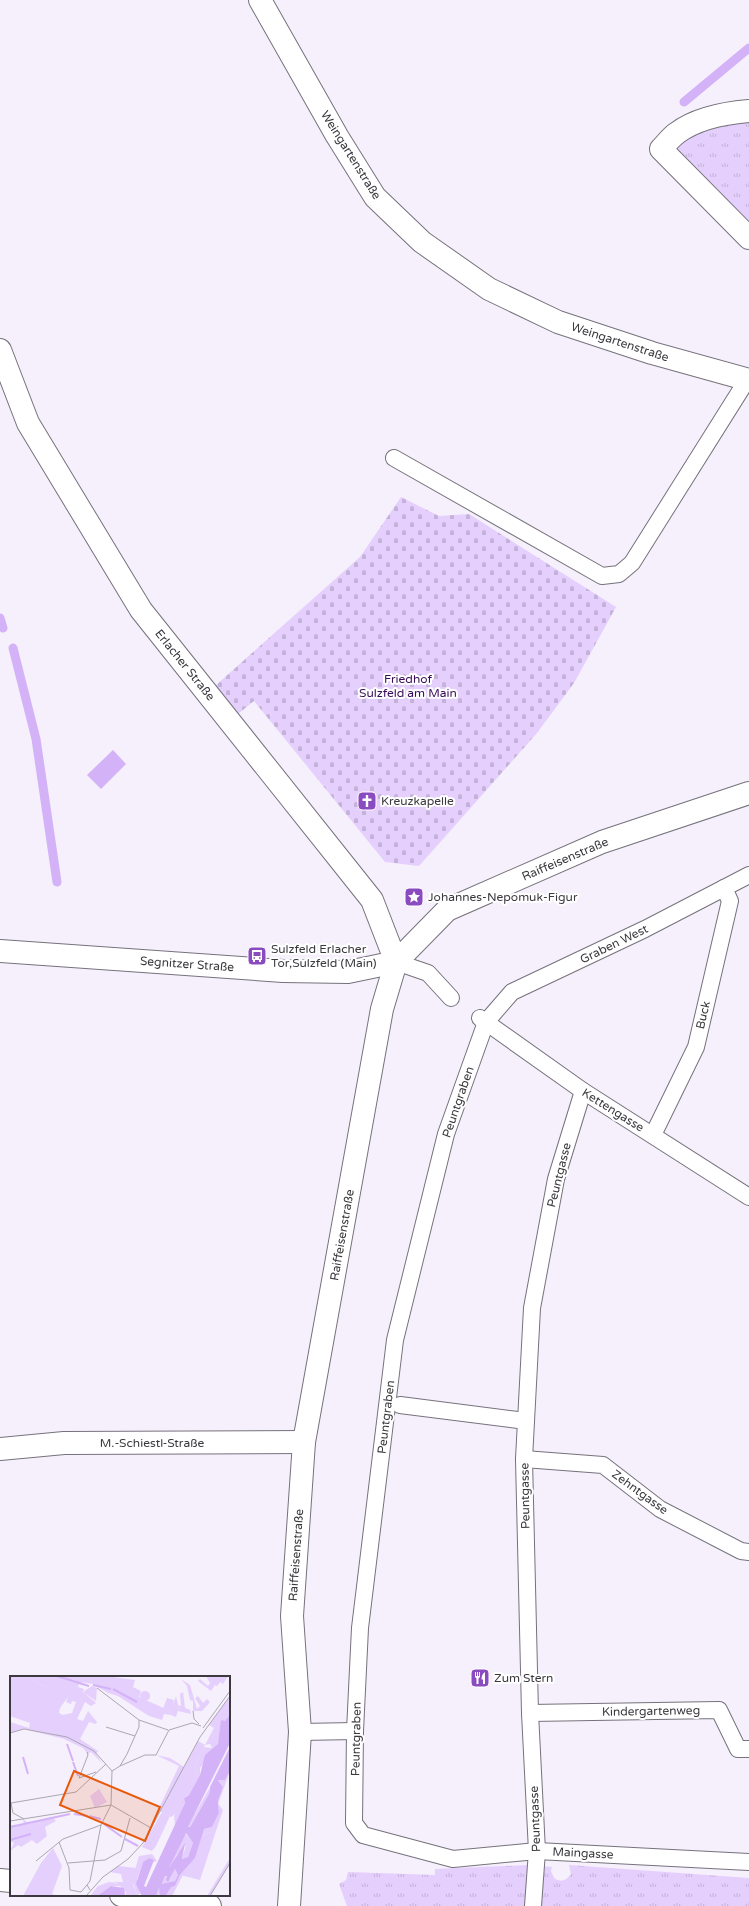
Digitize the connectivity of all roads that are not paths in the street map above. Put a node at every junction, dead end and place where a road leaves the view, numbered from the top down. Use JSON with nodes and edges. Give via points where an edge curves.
{"nodes":[{"id":1,"x":260,"y":0,"type":"edge"},
{"id":2,"x":749,"y":111,"type":"edge"},
{"id":3,"x":749,"y":238,"type":"edge"},
{"id":4,"x":0,"y":350,"type":"edge"},
{"id":5,"x":748,"y":380,"type":"edge"},
{"id":6,"x":394,"y":458,"type":"dead end"},
{"id":7,"x":749,"y":793,"type":"edge"},
{"id":8,"x":749,"y":875,"type":"edge"},
{"id":9,"x":724,"y":888,"type":"junction"},
{"id":10,"x":0,"y":951,"type":"edge"},
{"id":11,"x":396,"y":962,"type":"junction"},
{"id":12,"x":451,"y":998,"type":"dead end"},
{"id":13,"x":483,"y":1020,"type":"junction"},
{"id":14,"x":583,"y":1091,"type":"junction"},
{"id":15,"x":653,"y":1135,"type":"junction"},
{"id":16,"x":749,"y":1197,"type":"edge"},
{"id":17,"x":400,"y":1405,"type":"dead end"},
{"id":18,"x":526,"y":1421,"type":"junction"},
{"id":19,"x":304,"y":1442,"type":"junction"},
{"id":20,"x":0,"y":1449,"type":"edge"},
{"id":21,"x":524,"y":1459,"type":"junction"},
{"id":22,"x":749,"y":1552,"type":"edge"},
{"id":23,"x":530,"y":1713,"type":"junction"},
{"id":24,"x":355,"y":1731,"type":"junction"},
{"id":25,"x":300,"y":1732,"type":"junction"},
{"id":26,"x":749,"y":1749,"type":"edge"},
{"id":27,"x":354,"y":1823,"type":"joint"},
{"id":28,"x":537,"y":1850,"type":"junction"},
{"id":29,"x":749,"y":1862,"type":"edge"},
{"id":30,"x":0,"y":1880,"type":"edge"},
{"id":31,"x":10,"y":1882,"type":"edge"},
{"id":32,"x":129,"y":1896,"type":"edge"},
{"id":33,"x":210,"y":1906,"type":"edge"},
{"id":34,"x":289,"y":1906,"type":"edge"},
{"id":35,"x":533,"y":1906,"type":"edge"}],
"edges":[{"from":1,"to":5,"type":"street","name":"Weingartenstraße","via":[[337,136],[375,197],[422,242],[489,289],[558,322],[652,353]]},
{"from":2,"to":3,"type":"street","via":[[725,113],[697,123],[677,133],[661,149]]},
{"from":4,"to":11,"type":"street","name":"Erlacher Straße","via":[[28,423],[141,610],[372,900]]},
{"from":5,"to":6,"type":"lane","name":"Weingartenstraße","via":[[632,563],[619,574],[602,576]]},
{"from":7,"to":11,"type":"street","name":"Raiffeisenstraße","via":[[602,842],[447,910]]},
{"from":8,"to":9,"type":"lane","name":"Graben West"},
{"from":9,"to":13,"type":"lane","name":"Graben West","via":[[645,929],[512,992]]},
{"from":9,"to":15,"type":"lane","name":"Buck","via":[[730,901],[696,1047]]},
{"from":10,"to":11,"type":"street","name":"Segnitzer Straße","via":[[283,971],[348,972]]},
{"from":11,"to":12,"type":"lane","via":[[428,973]]},
{"from":11,"to":19,"type":"street","name":"Raiffeisenstraße","via":[[382,1009]]},
{"from":13,"to":14,"type":"lane","name":"Kettengasse"},
{"from":13,"to":24,"type":"lane","name":"Peuntgraben","via":[[446,1134],[395,1340],[360,1628]]},
{"from":14,"to":15,"type":"lane","name":"Kettengasse"},
{"from":14,"to":18,"type":"lane","name":"Peuntgasse","via":[[556,1179],[532,1308]]},
{"from":15,"to":16,"type":"lane","name":"Kettengasse"},
{"from":17,"to":18,"type":"lane"},
{"from":18,"to":21,"type":"lane","name":"Peuntgasse"},
{"from":19,"to":20,"type":"street","name":"M.-Schiestl-Straße","via":[[64,1443]]},
{"from":19,"to":25,"type":"street","name":"Raiffeisenstraße","via":[[292,1616]]},
{"from":21,"to":22,"type":"lane","name":"Zehntgasse","via":[[603,1464],[660,1509],[741,1551]]},
{"from":21,"to":23,"type":"lane","name":"Peuntgasse"},
{"from":23,"to":26,"type":"lane","name":"Kindergartenweg","via":[[719,1710],[738,1749]]},
{"from":23,"to":28,"type":"lane","name":"Peuntgasse"},
{"from":24,"to":25,"type":"lane"},
{"from":24,"to":27,"type":"lane","name":"Peuntgraben"},
{"from":25,"to":34,"type":"street","name":"Raiffeisenstraße"},
{"from":27,"to":28,"type":"lane","name":"Maingasse","via":[[363,1835],[452,1859]]},
{"from":28,"to":29,"type":"lane","name":"Maingasse"},
{"from":28,"to":35,"type":"lane","name":"Peuntgasse"},
{"from":30,"to":31,"type":"street"},
{"from":32,"to":33,"type":"street"}]}
